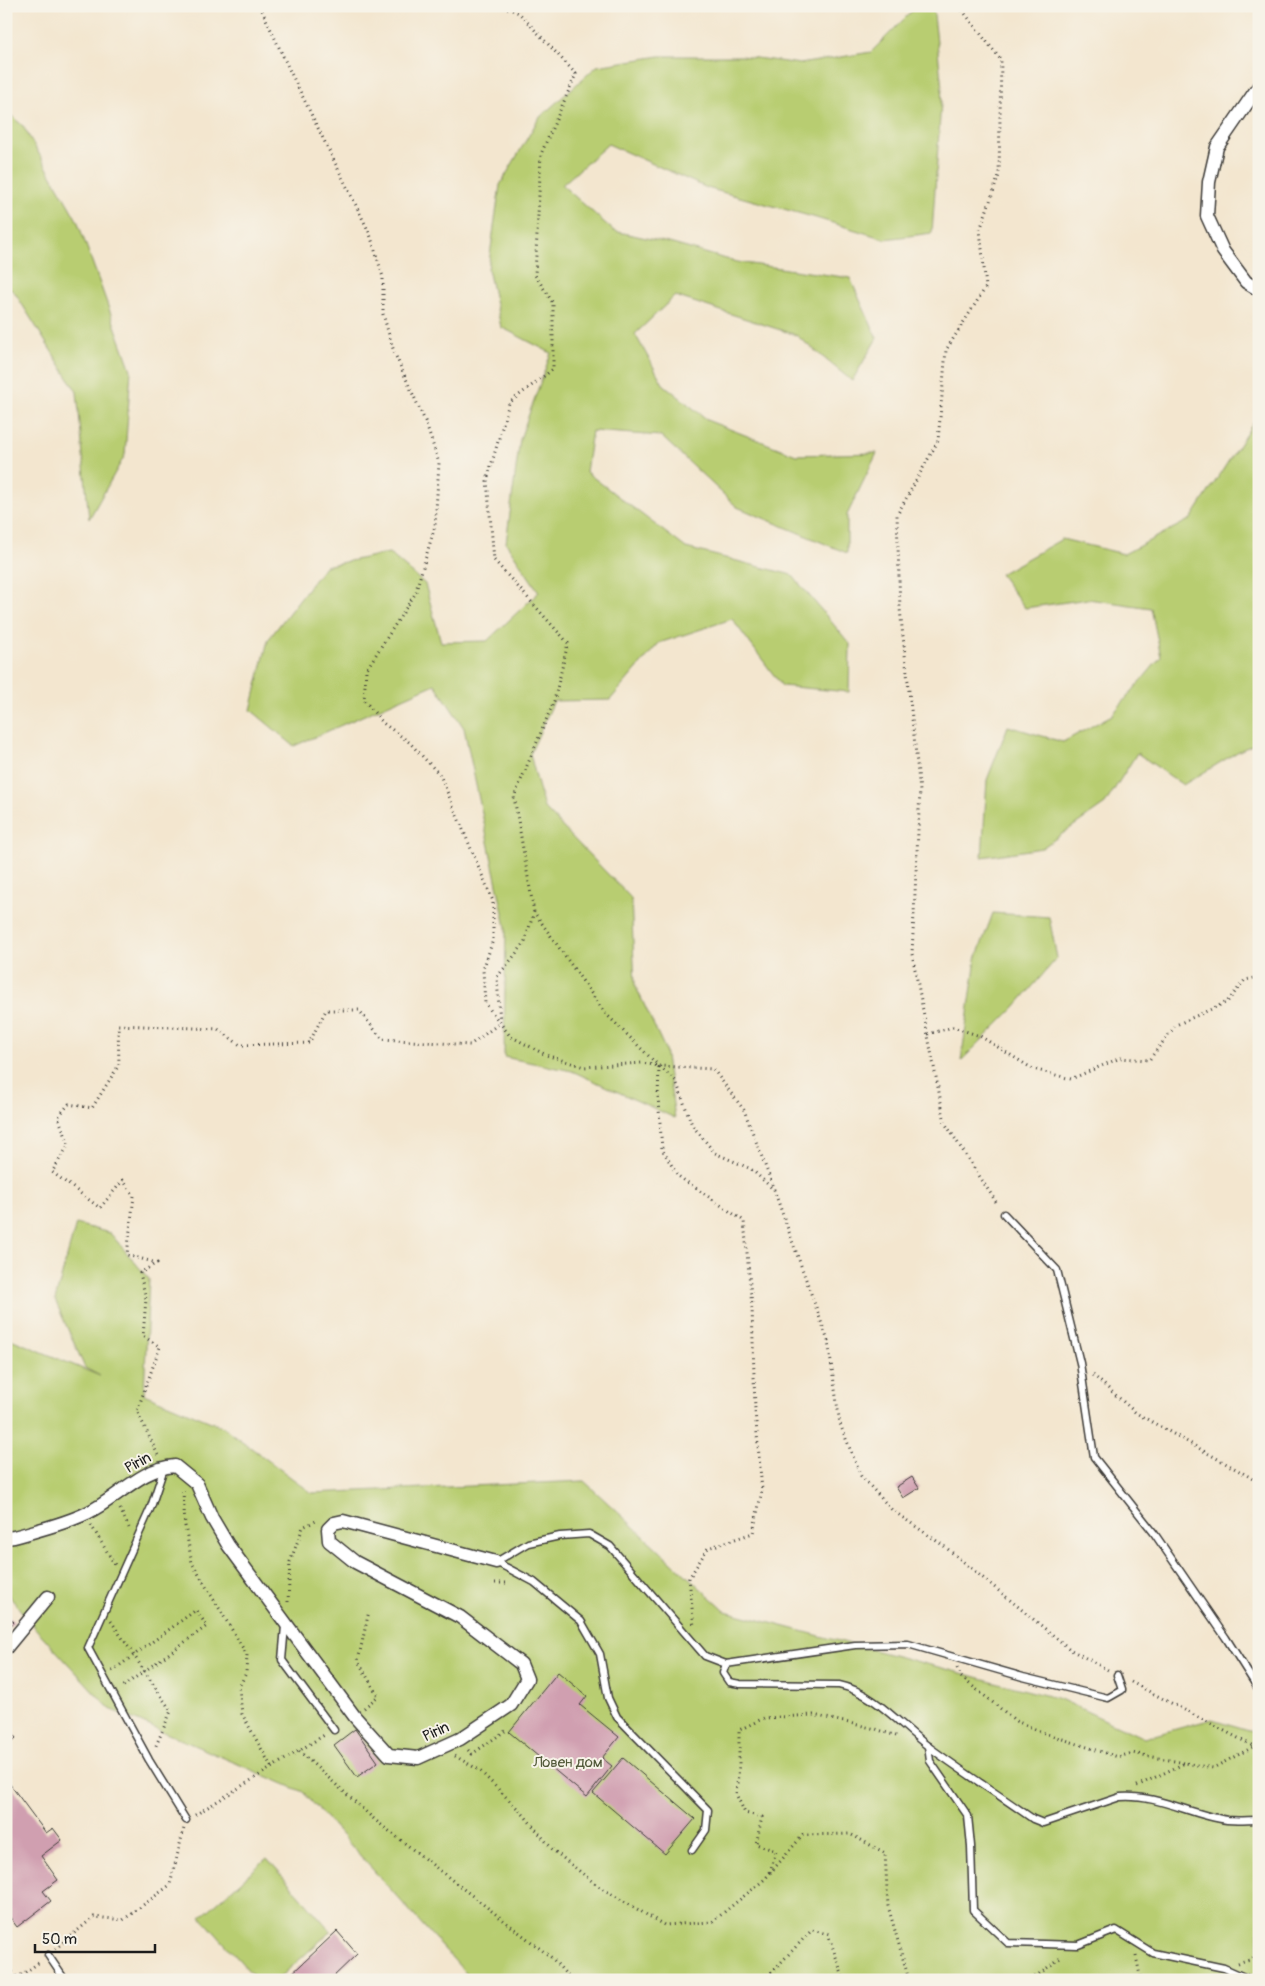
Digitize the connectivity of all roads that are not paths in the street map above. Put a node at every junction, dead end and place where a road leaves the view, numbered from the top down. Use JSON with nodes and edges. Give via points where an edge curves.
{"nodes":[{"id":1,"x":1259,"y":86,"type":"edge"},
{"id":2,"x":1259,"y":290,"type":"edge"},
{"id":3,"x":1004,"y":1214,"type":"road end"},
{"id":4,"x":164,"y":1467,"type":"junction"},
{"id":5,"x":6,"y":1538,"type":"edge"},
{"id":6,"x":496,"y":1562,"type":"junction"},
{"id":7,"x":48,"y":1597,"type":"dead end"},
{"id":8,"x":284,"y":1623,"type":"junction"},
{"id":9,"x":6,"y":1648,"type":"edge"},
{"id":10,"x":726,"y":1664,"type":"junction"},
{"id":11,"x":1117,"y":1675,"type":"road end"},
{"id":12,"x":1259,"y":1690,"type":"edge"},
{"id":13,"x":334,"y":1730,"type":"road end"},
{"id":14,"x":928,"y":1746,"type":"junction"},
{"id":15,"x":186,"y":1820,"type":"road end"},
{"id":16,"x":1259,"y":1820,"type":"edge"},
{"id":17,"x":692,"y":1850,"type":"dead end"},
{"id":18,"x":48,"y":1955,"type":"road end"},
{"id":19,"x":65,"y":1980,"type":"edge"},
{"id":20,"x":1251,"y":1980,"type":"edge"}],
"edges":[{"from":1,"to":2,"type":"street","via":[[1217,147],[1209,182],[1207,216],[1223,251],[1246,282]]},
{"from":3,"to":12,"type":"lane","via":[[1057,1270],[1080,1363],[1094,1457],[1154,1533]]},
{"from":4,"to":5,"type":"street","name":"Pirin","via":[[136,1480],[114,1498],[85,1514]]},
{"from":4,"to":8,"type":"street","name":"Pirin","via":[[175,1466],[197,1484],[228,1546]]},
{"from":4,"to":15,"type":"lane","via":[[152,1507],[88,1648]]},
{"from":6,"to":8,"type":"street","name":"Pirin","via":[[343,1521],[328,1529],[329,1541],[355,1562],[460,1617],[521,1664],[527,1679],[511,1705],[460,1739],[418,1758],[389,1755],[355,1717]]},
{"from":6,"to":10,"type":"lane","via":[[528,1543],[589,1534],[610,1546],[705,1656]]},
{"from":6,"to":17,"type":"lane","via":[[534,1582],[581,1621],[600,1654],[608,1698],[617,1717],[708,1810],[706,1830]]},
{"from":7,"to":9,"type":"street"},
{"from":8,"to":13,"type":"lane","via":[[282,1660]]},
{"from":10,"to":11,"type":"lane","via":[[855,1645],[908,1644],[1108,1698],[1122,1690]]},
{"from":10,"to":14,"type":"lane","via":[[723,1673],[729,1682],[852,1688],[868,1697]]},
{"from":14,"to":16,"type":"lane","via":[[1043,1823],[1129,1796],[1226,1820]]},
{"from":14,"to":20,"type":"lane","via":[[930,1762],[968,1816],[973,1910],[1008,1943],[1078,1945],[1116,1930],[1152,1953],[1224,1968]]},
{"from":18,"to":19,"type":"lane"}]}
